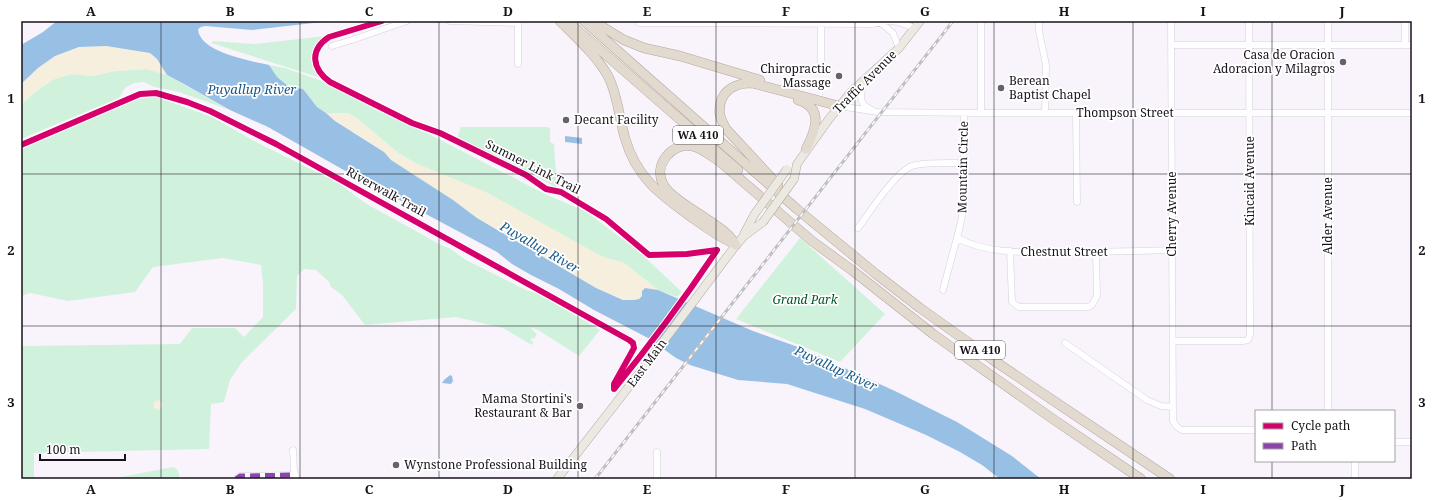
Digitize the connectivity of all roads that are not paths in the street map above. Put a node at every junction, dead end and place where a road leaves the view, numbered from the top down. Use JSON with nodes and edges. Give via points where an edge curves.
{"nodes":[{"id":1,"x":407,"y":21,"type":"edge"},
{"id":2,"x":450,"y":21,"type":"edge"},
{"id":3,"x":560,"y":21,"type":"edge"},
{"id":4,"x":567,"y":21,"type":"edge"},
{"id":5,"x":584,"y":21,"type":"edge"},
{"id":6,"x":593,"y":21,"type":"edge"},
{"id":7,"x":920,"y":21,"type":"edge"},
{"id":8,"x":981,"y":21,"type":"edge"},
{"id":9,"x":1039,"y":21,"type":"edge"},
{"id":10,"x":1171,"y":21,"type":"edge"},
{"id":11,"x":1249,"y":21,"type":"edge"},
{"id":12,"x":1328,"y":21,"type":"edge"},
{"id":13,"x":1405,"y":21,"type":"edge"},
{"id":14,"x":820,"y":22,"type":"edge"},
{"id":15,"x":639,"y":23,"type":"dead end"},
{"id":16,"x":881,"y":23,"type":"junction"},
{"id":17,"x":915,"y":28,"type":"junction"},
{"id":18,"x":1172,"y":45,"type":"junction"},
{"id":19,"x":1249,"y":45,"type":"junction"},
{"id":20,"x":1328,"y":45,"type":"junction"},
{"id":21,"x":1405,"y":45,"type":"junction"},
{"id":22,"x":1412,"y":45,"type":"edge"},
{"id":23,"x":332,"y":46,"type":"dead end"},
{"id":24,"x":899,"y":48,"type":"junction"},
{"id":25,"x":518,"y":64,"type":"dead end"},
{"id":26,"x":821,"y":71,"type":"dead end"},
{"id":27,"x":864,"y":81,"type":"junction"},
{"id":28,"x":780,"y":92,"type":"junction"},
{"id":29,"x":839,"y":106,"type":"junction"},
{"id":30,"x":878,"y":112,"type":"junction"},
{"id":31,"x":964,"y":113,"type":"junction"},
{"id":32,"x":981,"y":113,"type":"junction"},
{"id":33,"x":1045,"y":113,"type":"junction"},
{"id":34,"x":1076,"y":113,"type":"junction"},
{"id":35,"x":1172,"y":113,"type":"junction"},
{"id":36,"x":1249,"y":113,"type":"junction"},
{"id":37,"x":1328,"y":113,"type":"junction"},
{"id":38,"x":1412,"y":113,"type":"edge"},
{"id":39,"x":806,"y":149,"type":"junction"},
{"id":40,"x":964,"y":163,"type":"junction"},
{"id":41,"x":797,"y":164,"type":"junction"},
{"id":42,"x":1077,"y":202,"type":"dead end"},
{"id":43,"x":798,"y":210,"type":"junction"},
{"id":44,"x":858,"y":228,"type":"dead end"},
{"id":45,"x":744,"y":236,"type":"junction"},
{"id":46,"x":957,"y":238,"type":"junction"},
{"id":47,"x":736,"y":245,"type":"junction"},
{"id":48,"x":1172,"y":250,"type":"junction"},
{"id":49,"x":1010,"y":251,"type":"junction"},
{"id":50,"x":828,"y":252,"type":"junction"},
{"id":51,"x":1096,"y":252,"type":"junction"},
{"id":52,"x":942,"y":290,"type":"dead end"},
{"id":53,"x":1173,"y":341,"type":"junction"},
{"id":54,"x":1065,"y":343,"type":"dead end"},
{"id":55,"x":1173,"y":406,"type":"junction"},
{"id":56,"x":1328,"y":410,"type":"edge"},
{"id":57,"x":1255,"y":430,"type":"edge"},
{"id":58,"x":1395,"y":442,"type":"edge"},
{"id":59,"x":1412,"y":442,"type":"edge"},
{"id":60,"x":293,"y":450,"type":"dead end"},
{"id":61,"x":657,"y":452,"type":"dead end"},
{"id":62,"x":1355,"y":462,"type":"edge"},
{"id":63,"x":282,"y":477,"type":"edge"},
{"id":64,"x":296,"y":477,"type":"edge"},
{"id":65,"x":236,"y":479,"type":"edge"},
{"id":66,"x":557,"y":479,"type":"edge"},
{"id":67,"x":657,"y":479,"type":"edge"},
{"id":68,"x":1141,"y":479,"type":"edge"},
{"id":69,"x":1170,"y":479,"type":"edge"},
{"id":70,"x":1355,"y":479,"type":"edge"}],
"edges":[{"from":1,"to":23,"type":"street"},
{"from":2,"to":25,"type":"street","via":[[518,23]]},
{"from":3,"to":47,"type":"highway","via":[[588,50],[608,76],[625,138],[641,173],[658,193]]},
{"from":4,"to":50,"type":"highway","number":"WA 410","via":[[762,190]]},
{"from":5,"to":43,"type":"highway","number":"WA 410"},
{"from":6,"to":29,"type":"highway","via":[[624,40],[644,48],[817,96]]},
{"from":7,"to":17,"type":"main road","name":"Traffic Avenue"},
{"from":8,"to":32,"type":"street"},
{"from":9,"to":33,"type":"street","via":[[1046,65]]},
{"from":10,"to":18,"type":"street","name":"Cherry Avenue"},
{"from":11,"to":19,"type":"street","name":"Kincaid Avenue"},
{"from":12,"to":20,"type":"street","name":"Alder Avenue"},
{"from":13,"to":21,"type":"street"},
{"from":14,"to":15,"type":"street"},
{"from":14,"to":16,"type":"street"},
{"from":14,"to":26,"type":"street"},
{"from":16,"to":17,"type":"street","via":[[898,22]]},
{"from":16,"to":24,"type":"street","via":[[893,33]]},
{"from":17,"to":24,"type":"main road","name":"Traffic Avenue"},
{"from":18,"to":19,"type":"street"},
{"from":18,"to":35,"type":"street","name":"Cherry Avenue"},
{"from":19,"to":20,"type":"street"},
{"from":19,"to":36,"type":"street","name":"Kincaid Avenue"},
{"from":20,"to":21,"type":"street"},
{"from":20,"to":37,"type":"street","name":"Alder Avenue"},
{"from":21,"to":22,"type":"street"},
{"from":24,"to":27,"type":"main road","name":"Traffic Avenue"},
{"from":27,"to":29,"type":"main road","name":"Traffic Avenue"},
{"from":27,"to":30,"type":"street","via":[[862,102],[866,107]]},
{"from":28,"to":29,"type":"highway"},
{"from":28,"to":39,"type":"highway","via":[[807,104],[815,114],[812,138]]},
{"from":28,"to":43,"type":"highway","via":[[752,83],[736,85],[724,94],[720,115],[731,135],[774,180]]},
{"from":29,"to":30,"type":"street","name":"Thompson Street"},
{"from":29,"to":39,"type":"main road","name":"Traffic Avenue"},
{"from":30,"to":31,"type":"street","name":"Thompson Street"},
{"from":31,"to":32,"type":"street","name":"Thompson Street"},
{"from":31,"to":40,"type":"street","name":"Mountain Circle"},
{"from":32,"to":33,"type":"street","name":"Thompson Street"},
{"from":33,"to":34,"type":"street","name":"Thompson Street"},
{"from":34,"to":35,"type":"street","name":"Thompson Street"},
{"from":34,"to":42,"type":"street"},
{"from":35,"to":36,"type":"street","name":"Thompson Street"},
{"from":35,"to":48,"type":"street","name":"Cherry Avenue"},
{"from":36,"to":37,"type":"street","name":"Thompson Street"},
{"from":36,"to":53,"type":"street","name":"Kincaid Avenue","via":[[1250,335],[1248,340],[1243,341]]},
{"from":37,"to":38,"type":"street","name":"Thompson Street"},
{"from":37,"to":56,"type":"street","name":"Alder Avenue"},
{"from":39,"to":41,"type":"main road","name":"Traffic Avenue"},
{"from":40,"to":44,"type":"street","via":[[916,164],[907,168]]},
{"from":40,"to":46,"type":"street","name":"Mountain Circle","via":[[964,203]]},
{"from":41,"to":45,"type":"main road","name":"Traffic Avenue","bridge":true,"via":[[787,169],[754,215]]},
{"from":41,"to":45,"type":"main road","name":"Traffic Avenue","bridge":true,"via":[[794,179],[763,222]]},
{"from":43,"to":69,"type":"highway","number":"WA 410","via":[[920,308]]},
{"from":45,"to":47,"type":"main road","name":"Traffic Avenue"},
{"from":46,"to":49,"type":"street","name":"Chestnut Street","via":[[980,247]]},
{"from":46,"to":52,"type":"street","name":"Mountain Circle"},
{"from":47,"to":50,"type":"highway","via":[[727,233],[663,186],[661,168],[664,159],[671,152],[687,146],[707,152]]},
{"from":47,"to":66,"type":"main road","name":"East Main"},
{"from":48,"to":51,"type":"street","name":"Chestnut Street"},
{"from":48,"to":53,"type":"street","name":"Cherry Avenue"},
{"from":49,"to":51,"type":"street","name":"Chestnut Street"},
{"from":49,"to":51,"type":"street","via":[[1012,302],[1019,307],[1092,305],[1097,296]]},
{"from":50,"to":68,"type":"highway","number":"WA 410","via":[[979,368]]},
{"from":53,"to":55,"type":"street","name":"Cherry Avenue"},
{"from":54,"to":55,"type":"street","via":[[1147,400],[1159,406]]},
{"from":55,"to":57,"type":"street","name":"Cherry Avenue","via":[[1174,423],[1177,428]]},
{"from":58,"to":59,"type":"street"},
{"from":60,"to":64,"type":"street"},
{"from":61,"to":67,"type":"street"},
{"from":62,"to":70,"type":"street"},
{"from":63,"to":64,"type":"street"},
{"from":63,"to":65,"type":"street","via":[[242,476]]}]}
